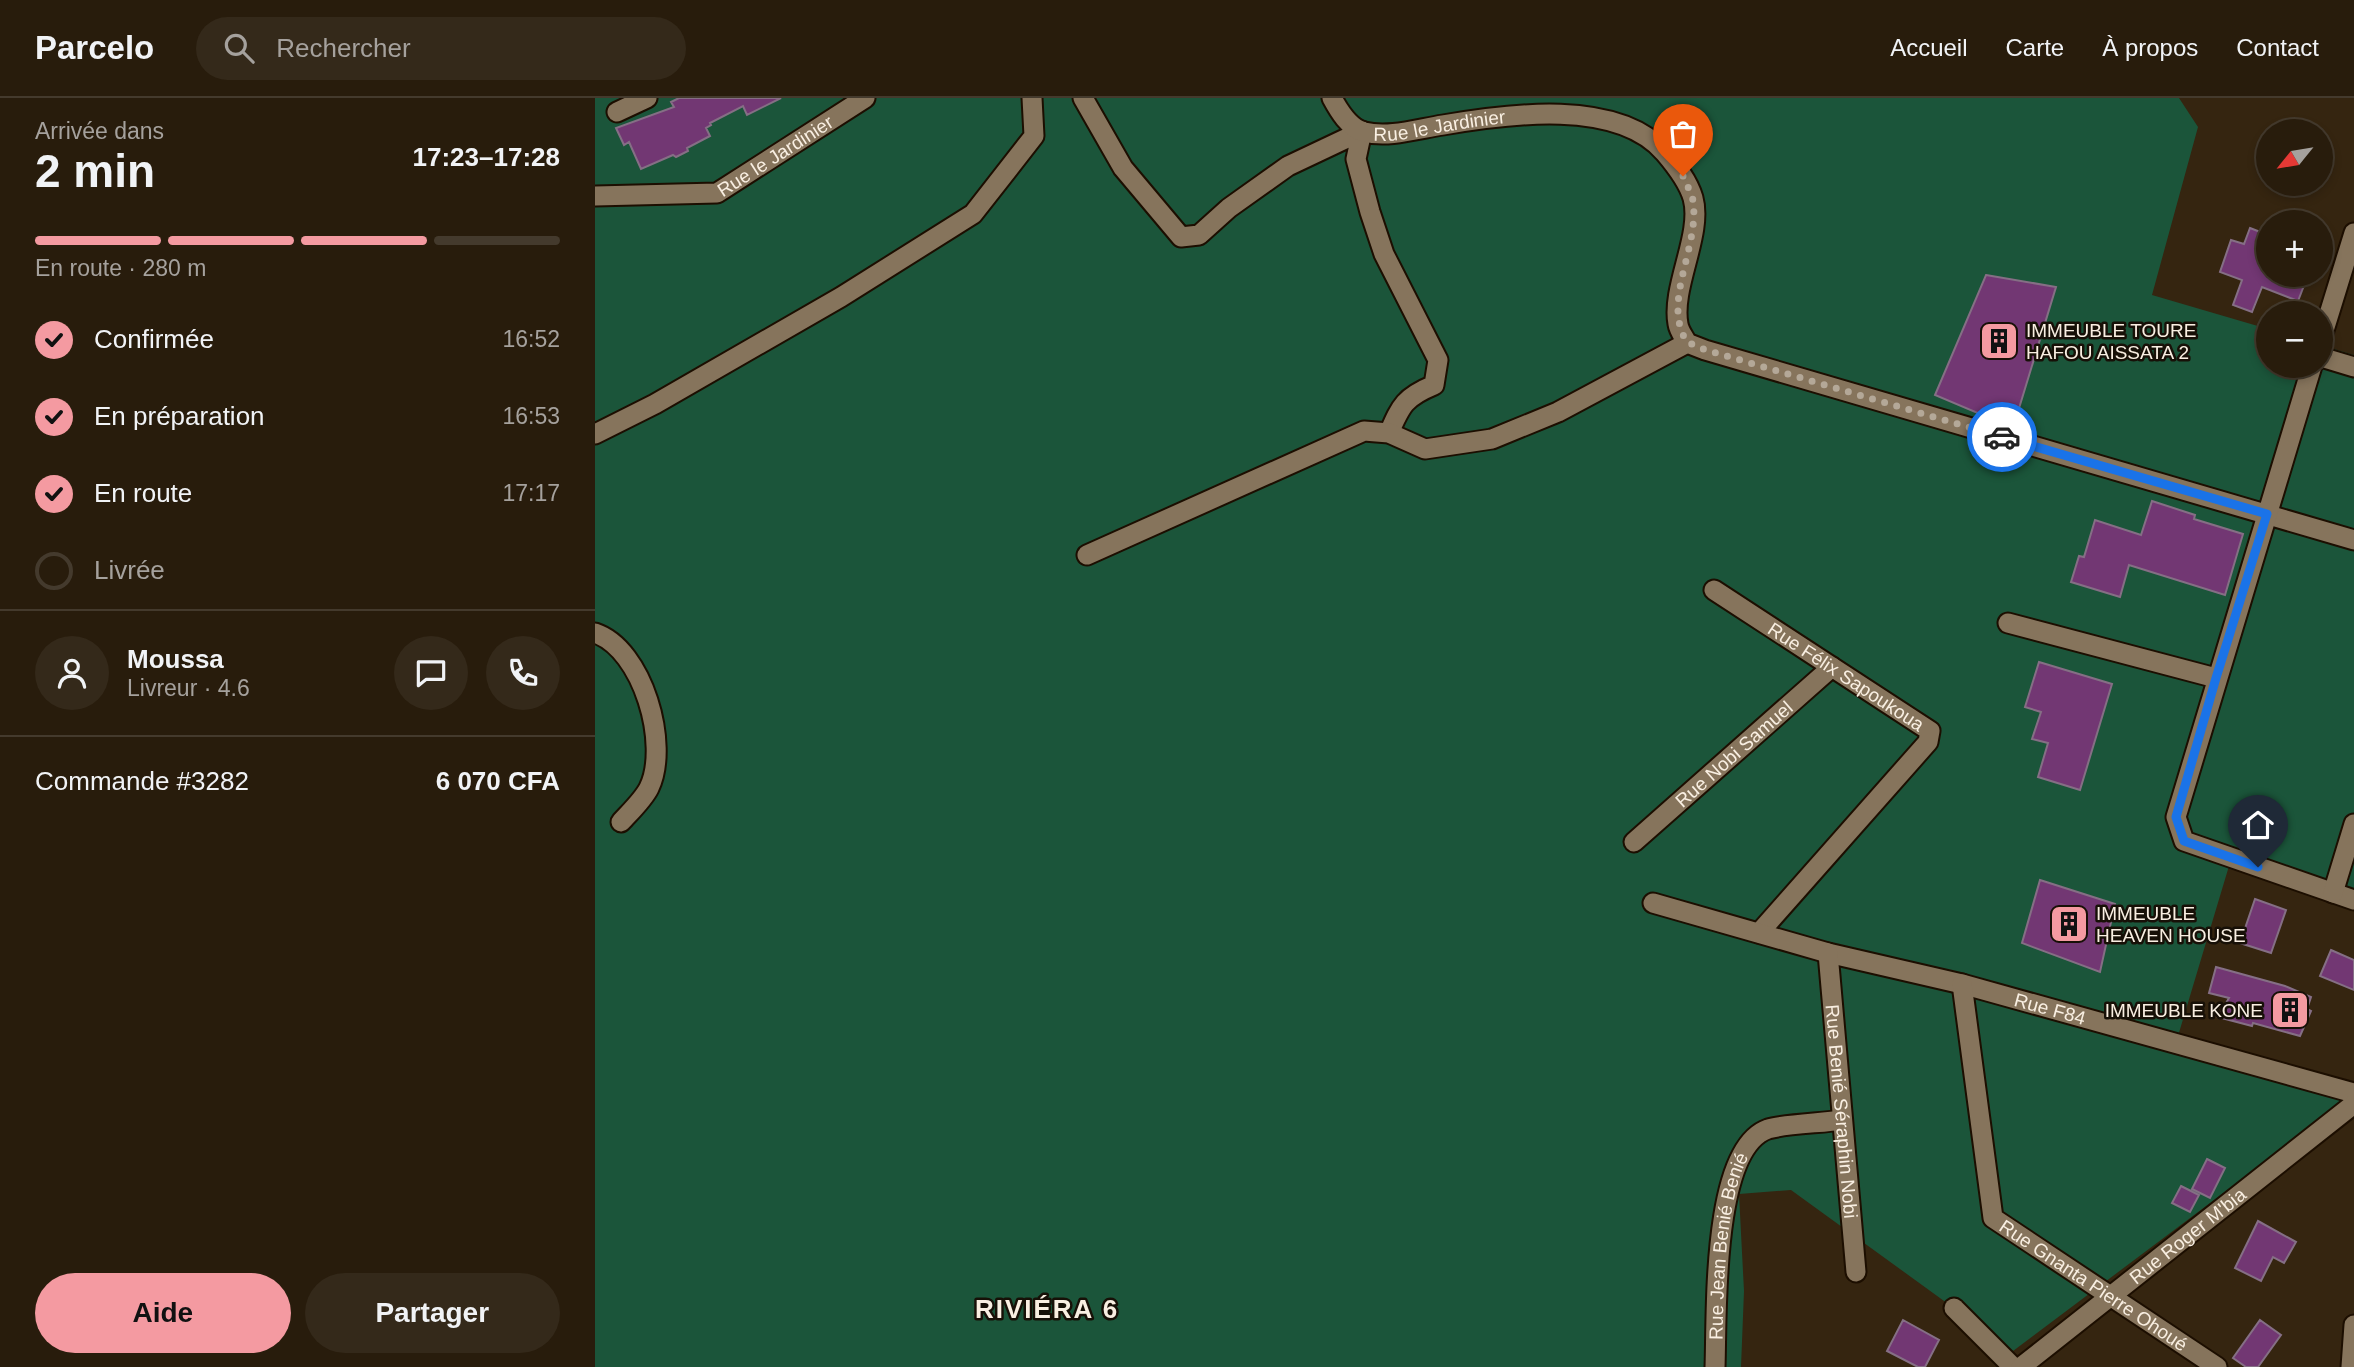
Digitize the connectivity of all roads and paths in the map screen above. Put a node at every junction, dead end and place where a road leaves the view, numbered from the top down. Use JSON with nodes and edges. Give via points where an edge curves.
{"nodes":[{"id":1,"x":647,"y":98,"type":"edge"},
{"id":2,"x":865,"y":98,"type":"edge"},
{"id":3,"x":1032,"y":98,"type":"edge"},
{"id":4,"x":1083,"y":98,"type":"edge"},
{"id":5,"x":1332,"y":98,"type":"edge"},
{"id":6,"x":617,"y":113,"type":"dead end"},
{"id":7,"x":1361,"y":131,"type":"junction"},
{"id":8,"x":595,"y":196,"type":"edge"},
{"id":9,"x":2354,"y":233,"type":"edge"},
{"id":10,"x":2333,"y":301,"type":"edge"},
{"id":11,"x":1687,"y":342,"type":"junction"},
{"id":12,"x":2333,"y":361,"type":"edge"},
{"id":13,"x":2354,"y":367,"type":"edge"},
{"id":14,"x":2308,"y":378,"type":"edge"},
{"id":15,"x":1389,"y":433,"type":"junction"},
{"id":16,"x":595,"y":434,"type":"edge"},
{"id":17,"x":2267,"y":514,"type":"junction"},
{"id":18,"x":2354,"y":540,"type":"edge"},
{"id":19,"x":1087,"y":555,"type":"dead end"},
{"id":20,"x":1714,"y":590,"type":"dead end"},
{"id":21,"x":2008,"y":623,"type":"dead end"},
{"id":22,"x":595,"y":633,"type":"edge"},
{"id":23,"x":1832,"y":667,"type":"junction"},
{"id":24,"x":2216,"y":678,"type":"junction"},
{"id":25,"x":621,"y":822,"type":"dead end"},
{"id":26,"x":2354,"y":824,"type":"edge"},
{"id":27,"x":1634,"y":842,"type":"dead end"},
{"id":28,"x":2333,"y":894,"type":"junction"},
{"id":29,"x":2354,"y":900,"type":"edge"},
{"id":30,"x":1653,"y":903,"type":"dead end"},
{"id":31,"x":1759,"y":933,"type":"junction"},
{"id":32,"x":1828,"y":953,"type":"junction"},
{"id":33,"x":1962,"y":984,"type":"junction"},
{"id":34,"x":2354,"y":1093,"type":"edge"},
{"id":35,"x":2354,"y":1104,"type":"edge"},
{"id":36,"x":1842,"y":1120,"type":"junction"},
{"id":37,"x":1856,"y":1272,"type":"dead end"},
{"id":38,"x":2109,"y":1296,"type":"junction"},
{"id":39,"x":1954,"y":1308,"type":"dead end"},
{"id":40,"x":2354,"y":1325,"type":"edge"},
{"id":41,"x":2206,"y":1364,"type":"edge"},
{"id":42,"x":1715,"y":1367,"type":"edge"},
{"id":43,"x":2013,"y":1367,"type":"edge"},
{"id":44,"x":2021,"y":1367,"type":"edge"},
{"id":45,"x":2351,"y":1367,"type":"edge"}],
"edges":[{"from":1,"to":6,"type":"street"},
{"from":2,"to":8,"type":"street","name":"Rue le Jardinier","via":[[717,193]]},
{"from":3,"to":16,"type":"street","via":[[1034,136],[973,214],[841,298]]},
{"from":4,"to":7,"type":"street","via":[[1123,168],[1181,237],[1199,235],[1288,166]]},
{"from":5,"to":7,"type":"street","name":"Rue le Jardinier","via":[[1350,124]]},
{"from":7,"to":11,"type":"street","name":"Rue le Jardinier","via":[[1386,134],[1535,114],[1572,114],[1637,131],[1663,150],[1683,176],[1693,200],[1678,309],[1678,323]]},
{"from":7,"to":15,"type":"street","via":[[1356,159],[1384,254],[1438,360],[1434,384],[1401,404]]},
{"from":9,"to":10,"type":"street"},
{"from":11,"to":15,"type":"street","via":[[1558,412],[1492,439],[1425,449]]},
{"from":11,"to":17,"type":"street"},
{"from":12,"to":13,"type":"street"},
{"from":14,"to":17,"type":"street"},
{"from":15,"to":19,"type":"street","via":[[1364,431]]},
{"from":17,"to":18,"type":"street"},
{"from":17,"to":24,"type":"street"},
{"from":20,"to":23,"type":"street","name":"Rue Félix Sapoukoua"},
{"from":21,"to":24,"type":"street"},
{"from":22,"to":25,"type":"street","via":[[607,637],[631,664],[656,729],[649,789]]},
{"from":23,"to":27,"type":"street","name":"Rue Nobi Samuel"},
{"from":23,"to":31,"type":"street","name":"Rue Félix Sapoukoua","via":[[1930,731],[1928,742]]},
{"from":24,"to":28,"type":"street","via":[[2176,817],[2184,841]]},
{"from":26,"to":28,"type":"street"},
{"from":28,"to":29,"type":"street"},
{"from":30,"to":31,"type":"street","name":"Rue F84"},
{"from":31,"to":32,"type":"street","name":"Rue F84"},
{"from":32,"to":33,"type":"street","name":"Rue F84"},
{"from":32,"to":36,"type":"street","name":"Rue Benié Séraphin Nobi"},
{"from":33,"to":34,"type":"street","name":"Rue F84"},
{"from":33,"to":38,"type":"street","name":"Rue Gnanta Pierre Ohoué","via":[[1993,1218]]},
{"from":35,"to":38,"type":"street","name":"Rue Roger M'bia"},
{"from":36,"to":37,"type":"street","name":"Rue Benié Séraphin Nobi"},
{"from":36,"to":42,"type":"street","name":"Rue Jean Benié Benié","via":[[1767,1129],[1742,1153],[1732,1174],[1722,1222]]},
{"from":38,"to":41,"type":"street","name":"Rue Gnanta Pierre Ohoué"},
{"from":38,"to":44,"type":"street","name":"Rue Roger M'bia"},
{"from":39,"to":43,"type":"street"},
{"from":40,"to":45,"type":"street"}]}
